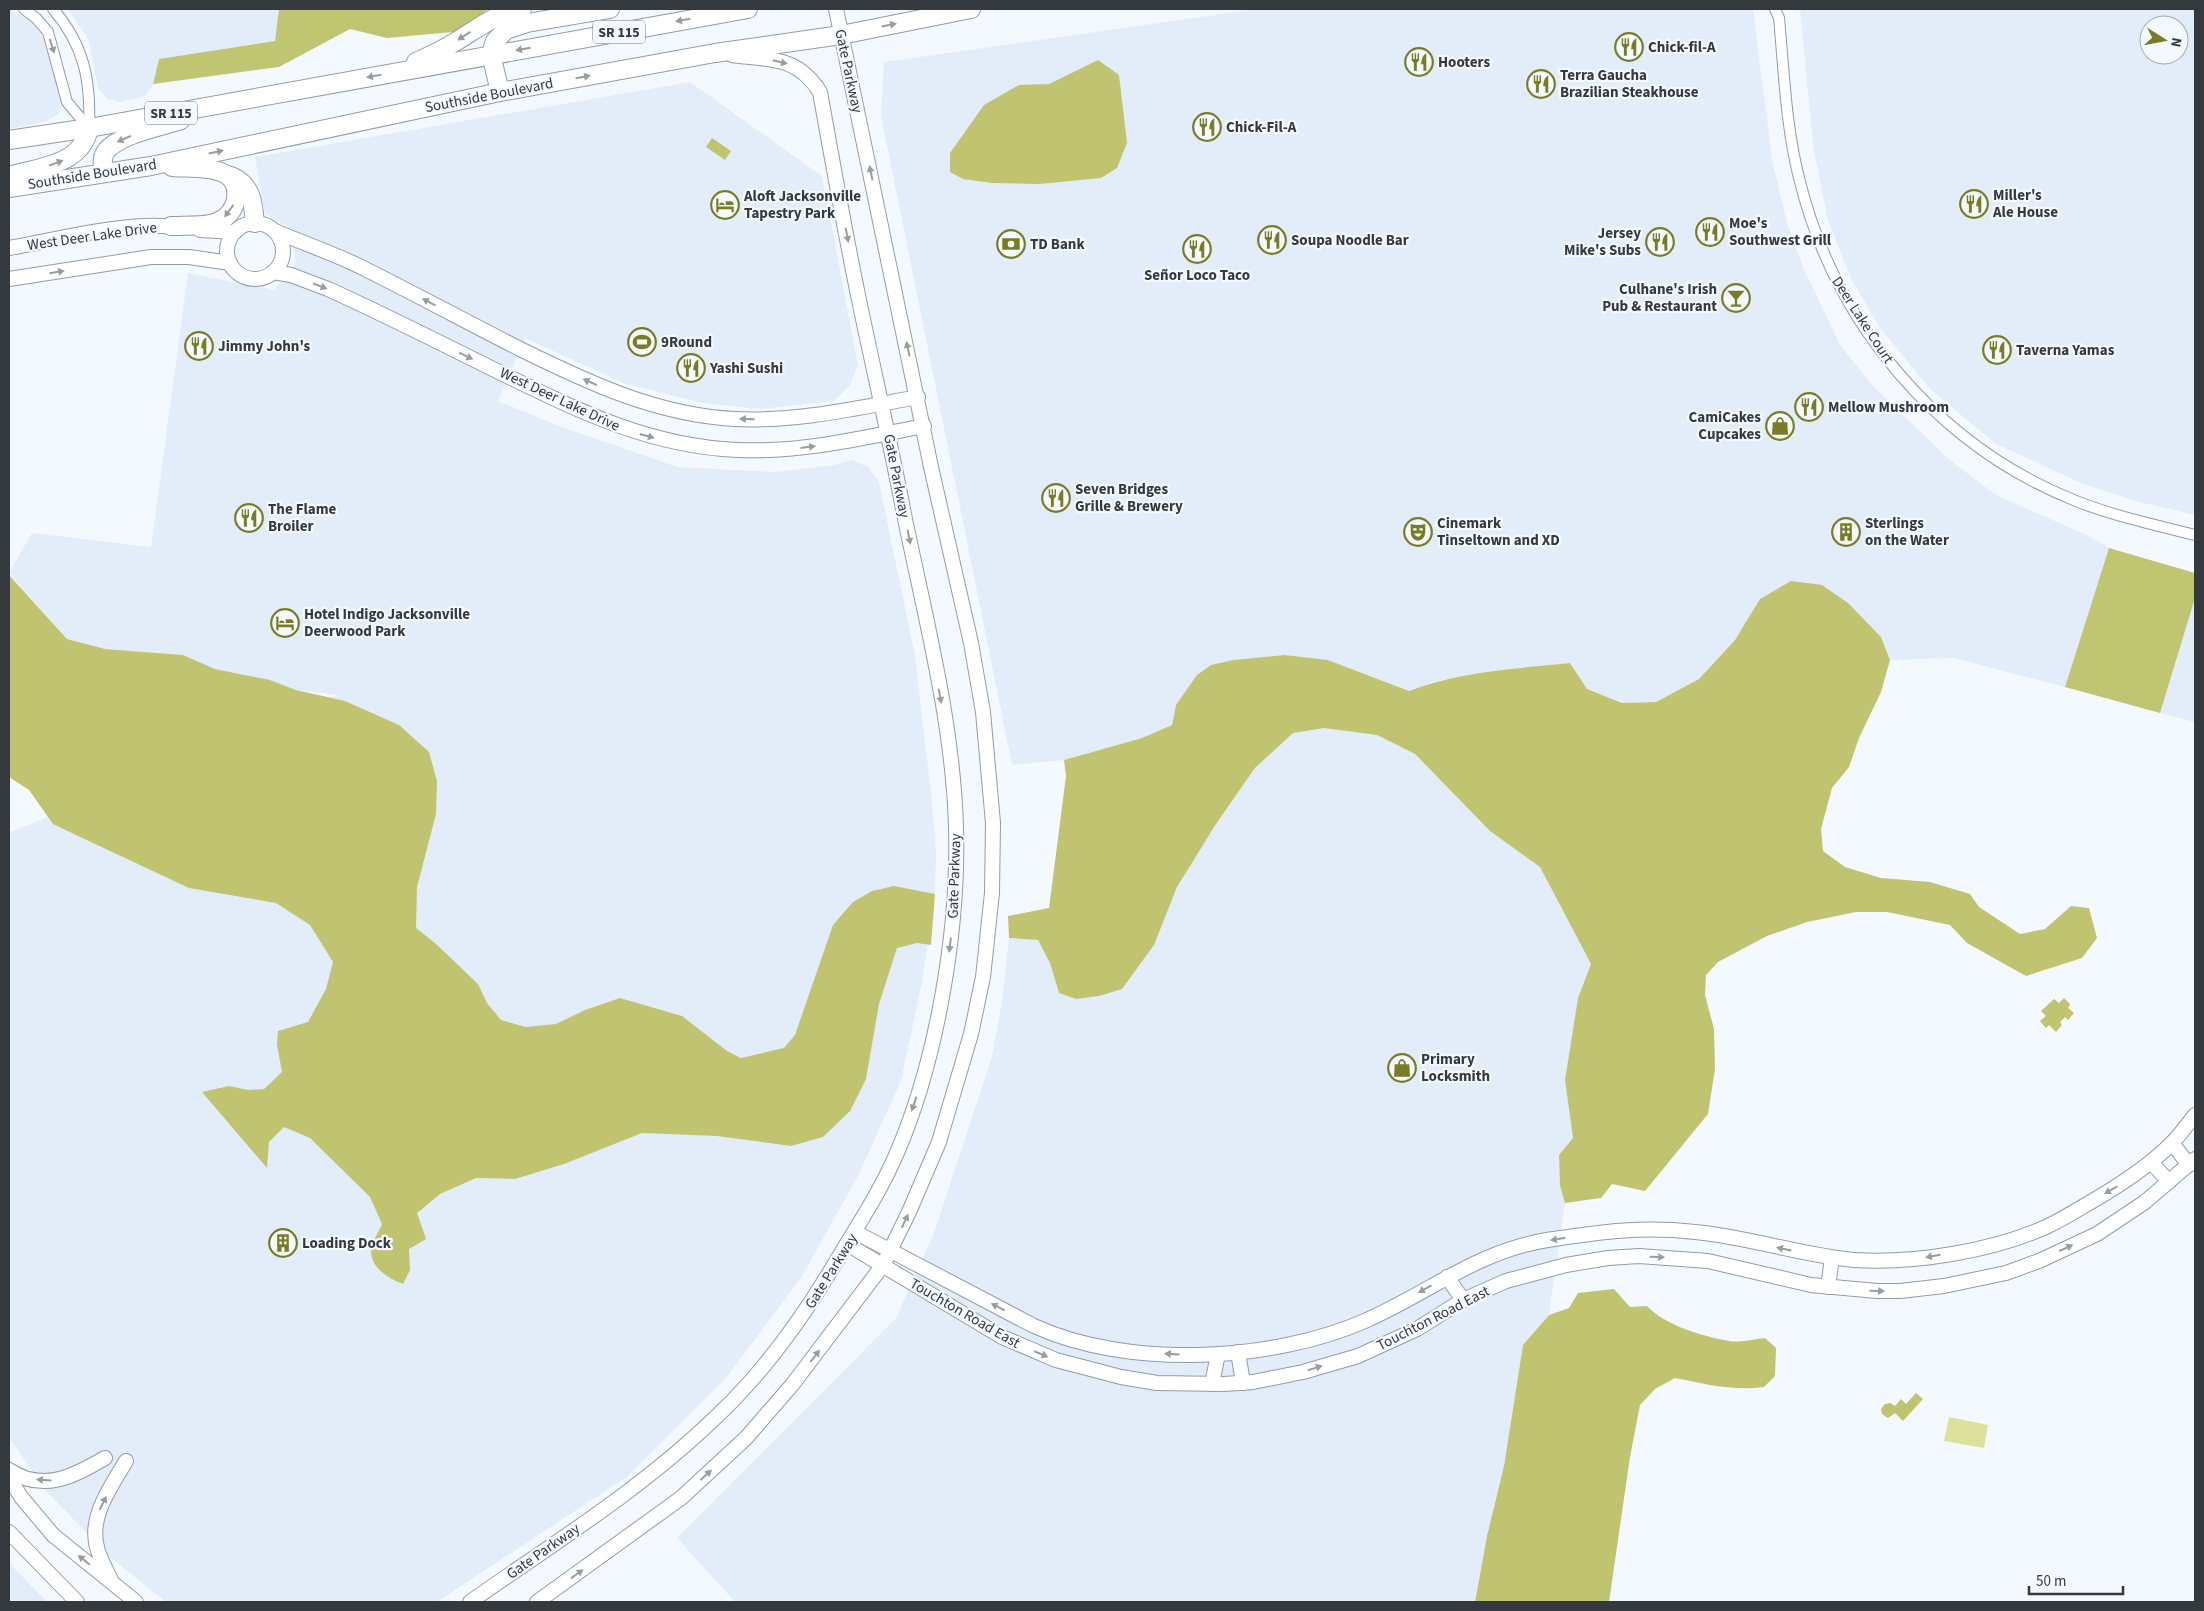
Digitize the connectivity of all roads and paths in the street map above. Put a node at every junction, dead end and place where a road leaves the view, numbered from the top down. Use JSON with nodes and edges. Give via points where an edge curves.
{"nodes":[{"id":1,"x":24,"y":9,"type":"edge"},
{"id":2,"x":53,"y":9,"type":"edge"},
{"id":3,"x":522,"y":9,"type":"edge"},
{"id":4,"x":610,"y":9,"type":"edge"},
{"id":5,"x":748,"y":9,"type":"edge"},
{"id":6,"x":836,"y":9,"type":"edge"},
{"id":7,"x":972,"y":9,"type":"edge"},
{"id":8,"x":1778,"y":12,"type":"edge"},
{"id":9,"x":841,"y":35,"type":"junction"},
{"id":10,"x":715,"y":53,"type":"junction"},
{"id":11,"x":491,"y":54,"type":"junction"},
{"id":12,"x":400,"y":71,"type":"junction"},
{"id":13,"x":500,"y":92,"type":"junction"},
{"id":14,"x":254,"y":98,"type":"junction"},
{"id":15,"x":89,"y":128,"type":"junction"},
{"id":16,"x":9,"y":140,"type":"edge"},
{"id":17,"x":151,"y":166,"type":"junction"},
{"id":18,"x":103,"y":173,"type":"junction"},
{"id":19,"x":9,"y":176,"type":"edge"},
{"id":20,"x":231,"y":176,"type":"junction"},
{"id":21,"x":9,"y":188,"type":"edge"},
{"id":22,"x":254,"y":223,"type":"junction"},
{"id":23,"x":171,"y":226,"type":"junction"},
{"id":24,"x":275,"y":231,"type":"junction"},
{"id":25,"x":235,"y":232,"type":"junction"},
{"id":26,"x":9,"y":248,"type":"edge"},
{"id":27,"x":230,"y":263,"type":"junction"},
{"id":28,"x":273,"y":272,"type":"junction"},
{"id":29,"x":9,"y":279,"type":"edge"},
{"id":30,"x":918,"y":397,"type":"junction"},
{"id":31,"x":882,"y":404,"type":"junction"},
{"id":32,"x":924,"y":426,"type":"junction"},
{"id":33,"x":888,"y":432,"type":"junction"},
{"id":34,"x":2195,"y":535,"type":"edge"},
{"id":35,"x":2195,"y":1116,"type":"edge"},
{"id":36,"x":2172,"y":1143,"type":"junction"},
{"id":37,"x":2150,"y":1162,"type":"junction"},
{"id":38,"x":2192,"y":1162,"type":"edge"},
{"id":39,"x":2169,"y":1182,"type":"junction"},
{"id":40,"x":854,"y":1232,"type":"junction"},
{"id":41,"x":847,"y":1244,"type":"junction"},
{"id":42,"x":892,"y":1250,"type":"junction"},
{"id":43,"x":1832,"y":1258,"type":"junction"},
{"id":44,"x":883,"y":1265,"type":"junction"},
{"id":45,"x":1447,"y":1276,"type":"junction"},
{"id":46,"x":1828,"y":1287,"type":"junction"},
{"id":47,"x":1463,"y":1300,"type":"junction"},
{"id":48,"x":1238,"y":1352,"type":"junction"},
{"id":49,"x":1218,"y":1354,"type":"junction"},
{"id":50,"x":1244,"y":1383,"type":"junction"},
{"id":51,"x":1212,"y":1384,"type":"junction"},
{"id":52,"x":105,"y":1458,"type":"dead end"},
{"id":53,"x":126,"y":1461,"type":"dead end"},
{"id":54,"x":9,"y":1470,"type":"edge"},
{"id":55,"x":9,"y":1477,"type":"edge"},
{"id":56,"x":9,"y":1532,"type":"edge"},
{"id":57,"x":112,"y":1583,"type":"junction"},
{"id":58,"x":77,"y":1602,"type":"edge"},
{"id":59,"x":136,"y":1602,"type":"edge"},
{"id":60,"x":470,"y":1602,"type":"edge"},
{"id":61,"x":538,"y":1602,"type":"edge"}],
"edges":[{"from":1,"to":15,"type":"street","one_way":true,"via":[[48,32],[68,102]]},
{"from":2,"to":15,"type":"street","via":[[68,26],[82,56],[90,99]]},
{"from":3,"to":12,"type":"highway","one_way":true,"via":[[510,10],[487,21],[455,43]]},
{"from":4,"to":11,"type":"highway","via":[[527,23],[506,30],[495,41]]},
{"from":5,"to":11,"type":"highway","number":"SR 115","one_way":true},
{"from":6,"to":9,"type":"street","name":"Gate Parkway"},
{"from":9,"to":7,"type":"highway","name":"Southside Boulevard","number":"SR 115","one_way":true},
{"from":8,"to":34,"type":"street","name":"Deer Lake Court","via":[[1792,141],[1808,211],[1821,249],[1849,304],[1896,371],[1953,428],[2018,473],[2091,506]]},
{"from":9,"to":10,"type":"highway","name":"Southside Boulevard","number":"SR 115"},
{"from":30,"to":9,"type":"street","name":"Gate Parkway","one_way":true},
{"from":13,"to":10,"type":"highway","name":"Southside Boulevard","number":"SR 115","one_way":true},
{"from":10,"to":31,"type":"street","name":"Gate Parkway","one_way":true,"via":[[798,67],[820,92]]},
{"from":11,"to":12,"type":"highway","number":"SR 115"},
{"from":11,"to":13,"type":"highway"},
{"from":12,"to":14,"type":"highway","number":"SR 115","one_way":true},
{"from":17,"to":13,"type":"highway","name":"Southside Boulevard","number":"SR 115","one_way":true},
{"from":14,"to":15,"type":"highway","number":"SR 115"},
{"from":14,"to":18,"type":"highway","one_way":true,"via":[[120,140],[106,151],[102,160]]},
{"from":15,"to":16,"type":"highway","number":"SR 115"},
{"from":19,"to":15,"type":"highway","one_way":true,"via":[[59,162],[77,152],[87,140]]},
{"from":17,"to":18,"type":"highway","name":"Southside Boulevard","number":"SR 115"},
{"from":17,"to":20,"type":"highway","via":[[219,171]]},
{"from":18,"to":21,"type":"highway","name":"Southside Boulevard","number":"SR 115"},
{"from":20,"to":22,"type":"highway","via":[[250,192]]},
{"from":20,"to":23,"type":"highway","one_way":true,"via":[[236,198],[226,216],[213,224]]},
{"from":22,"to":24,"type":"street","name":"West Deer Lake Drive"},
{"from":22,"to":25,"type":"street","name":"West Deer Lake Drive"},
{"from":23,"to":25,"type":"street","name":"West Deer Lake Drive"},
{"from":23,"to":26,"type":"street","name":"West Deer Lake Drive","via":[[119,230]]},
{"from":24,"to":28,"type":"street","via":[[283,252]]},
{"from":31,"to":24,"type":"street","name":"West Deer Lake Drive","one_way":true,"via":[[802,417],[756,420],[710,417],[645,404],[561,369],[365,269]]},
{"from":25,"to":27,"type":"street","via":[[227,246]]},
{"from":27,"to":28,"type":"street","name":"West Deer Lake Drive","via":[[234,270],[249,278],[262,278]]},
{"from":29,"to":27,"type":"street","name":"West Deer Lake Drive","one_way":true,"via":[[151,257]]},
{"from":28,"to":33,"type":"street","name":"West Deer Lake Drive","one_way":true,"via":[[328,289],[570,407],[644,435],[700,446],[758,450],[812,447]]},
{"from":30,"to":31,"type":"street","name":"West Deer Lake Drive"},
{"from":30,"to":32,"type":"street","name":"Gate Parkway"},
{"from":31,"to":33,"type":"street","name":"Gate Parkway"},
{"from":32,"to":33,"type":"street","name":"West Deer Lake Drive"},
{"from":42,"to":32,"type":"street","name":"Gate Parkway","one_way":true,"via":[[939,1142],[967,1049],[983,978],[992,893],[993,823],[983,712]]},
{"from":33,"to":40,"type":"street","name":"Gate Parkway","one_way":true,"via":[[944,712],[956,825],[956,863],[950,949],[922,1084],[898,1151]]},
{"from":35,"to":36,"type":"street","name":"Touchton Road East"},
{"from":36,"to":37,"type":"street","name":"Touchton Road East"},
{"from":36,"to":38,"type":"street"},
{"from":37,"to":39,"type":"street"},
{"from":37,"to":43,"type":"street","name":"Touchton Road East","one_way":true,"via":[[2122,1184],[2069,1215],[2011,1240],[1906,1260]]},
{"from":38,"to":39,"type":"street","name":"Touchton Road East"},
{"from":46,"to":39,"type":"street","name":"Touchton Road East","one_way":true,"via":[[1900,1291],[2006,1273],[2097,1234]]},
{"from":40,"to":41,"type":"street","name":"Gate Parkway"},
{"from":40,"to":42,"type":"street","name":"Touchton Road East"},
{"from":41,"to":44,"type":"street","name":"Touchton Road East"},
{"from":41,"to":60,"type":"street","name":"Gate Parkway","via":[[799,1322],[719,1415],[649,1476]]},
{"from":42,"to":44,"type":"street","name":"Gate Parkway"},
{"from":49,"to":42,"type":"street","name":"Touchton Road East","one_way":true,"via":[[1126,1350],[1064,1339]]},
{"from":43,"to":45,"type":"street","name":"Touchton Road East","one_way":true,"via":[[1698,1232],[1657,1228],[1616,1230],[1539,1242],[1475,1262]]},
{"from":43,"to":46,"type":"street"},
{"from":44,"to":51,"type":"street","name":"Touchton Road East","one_way":true,"via":[[1002,1337],[1056,1360],[1157,1383]]},
{"from":61,"to":44,"type":"street","name":"Gate Parkway","one_way":true,"via":[[681,1498],[746,1438],[792,1385]]},
{"from":45,"to":47,"type":"street"},
{"from":45,"to":48,"type":"street","name":"Touchton Road East","one_way":true,"via":[[1367,1320],[1326,1336]]},
{"from":47,"to":46,"type":"street","name":"Touchton Road East","one_way":true,"via":[[1529,1274],[1608,1258],[1639,1256],[1708,1261]]},
{"from":50,"to":47,"type":"street","name":"Touchton Road East","one_way":true,"via":[[1302,1372],[1358,1356],[1417,1329]]},
{"from":48,"to":49,"type":"street","name":"Touchton Road East"},
{"from":48,"to":50,"type":"street"},
{"from":49,"to":51,"type":"street"},
{"from":50,"to":51,"type":"street","name":"Touchton Road East"},
{"from":52,"to":54,"type":"street","one_way":true,"via":[[76,1475],[58,1481],[18,1477]]},
{"from":57,"to":53,"type":"street","one_way":true,"via":[[98,1550],[96,1530],[99,1510]]},
{"from":57,"to":55,"type":"street","one_way":true,"via":[[53,1535],[21,1497]]},
{"from":56,"to":58,"type":"street"},
{"from":57,"to":59,"type":"street"}]}
